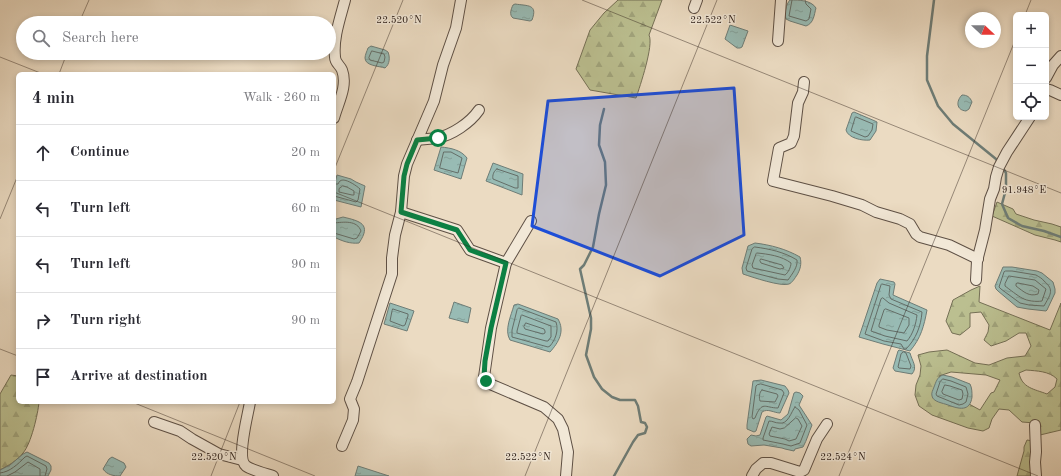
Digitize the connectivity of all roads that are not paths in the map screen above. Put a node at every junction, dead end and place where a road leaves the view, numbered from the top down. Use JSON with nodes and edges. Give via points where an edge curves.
{"nodes":[{"id":1,"x":345,"y":0,"type":"edge"},
{"id":2,"x":461,"y":0,"type":"edge"},
{"id":3,"x":782,"y":0,"type":"edge"},
{"id":4,"x":336,"y":33,"type":"edge"},
{"id":5,"x":778,"y":41,"type":"dead end"},
{"id":6,"x":1061,"y":56,"type":"edge"},
{"id":7,"x":335,"y":60,"type":"edge"},
{"id":8,"x":1049,"y":72,"type":"edge"},
{"id":9,"x":804,"y":82,"type":"dead end"},
{"id":10,"x":1049,"y":90,"type":"edge"},
{"id":11,"x":1061,"y":95,"type":"edge"},
{"id":12,"x":478,"y":110,"type":"dead end"},
{"id":13,"x":336,"y":112,"type":"edge"},
{"id":14,"x":1028,"y":120,"type":"edge"},
{"id":15,"x":417,"y":140,"type":"junction"},
{"id":16,"x":401,"y":212,"type":"junction"},
{"id":17,"x":531,"y":221,"type":"dead end"},
{"id":18,"x":978,"y":259,"type":"junction"},
{"id":19,"x":506,"y":263,"type":"junction"},
{"id":20,"x":976,"y":280,"type":"dead end"},
{"id":21,"x":250,"y":404,"type":"edge"},
{"id":22,"x":154,"y":422,"type":"dead end"},
{"id":23,"x":827,"y":424,"type":"dead end"},
{"id":24,"x":1035,"y":425,"type":"dead end"},
{"id":25,"x":342,"y":446,"type":"dead end"},
{"id":26,"x":242,"y":460,"type":"junction"},
{"id":27,"x":271,"y":476,"type":"edge"},
{"id":28,"x":566,"y":476,"type":"edge"},
{"id":29,"x":752,"y":476,"type":"edge"},
{"id":30,"x":1036,"y":476,"type":"edge"}],
"edges":[{"from":1,"to":4,"type":"street"},
{"from":2,"to":15,"type":"street","via":[[456,28],[434,100]]},
{"from":3,"to":5,"type":"street"},
{"from":6,"to":8,"type":"street"},
{"from":7,"to":13,"type":"street","via":[[342,71],[344,84]]},
{"from":9,"to":18,"type":"street","via":[[798,103],[794,136],[791,143],[779,148],[774,181],[862,205],[900,219],[910,224],[920,237],[949,245]]},
{"from":10,"to":11,"type":"street"},
{"from":12,"to":15,"type":"street","via":[[469,122],[459,129],[438,138]]},
{"from":14,"to":18,"type":"street","via":[[999,167]]},
{"from":15,"to":16,"type":"street","via":[[404,176]]},
{"from":16,"to":19,"type":"street","via":[[457,230],[470,250]]},
{"from":16,"to":25,"type":"street","via":[[395,235],[392,274],[350,399],[354,409],[353,420]]},
{"from":17,"to":19,"type":"street"},
{"from":18,"to":20,"type":"street"},
{"from":19,"to":28,"type":"street","via":[[491,328],[484,377],[490,384],[544,407],[558,419],[568,452]]},
{"from":21,"to":26,"type":"street"},
{"from":22,"to":26,"type":"street","via":[[180,431],[219,454]]},
{"from":23,"to":29,"type":"street","via":[[817,439],[804,470],[800,472],[764,463]]},
{"from":24,"to":30,"type":"street"},
{"from":26,"to":27,"type":"street","via":[[246,466]]}]}
